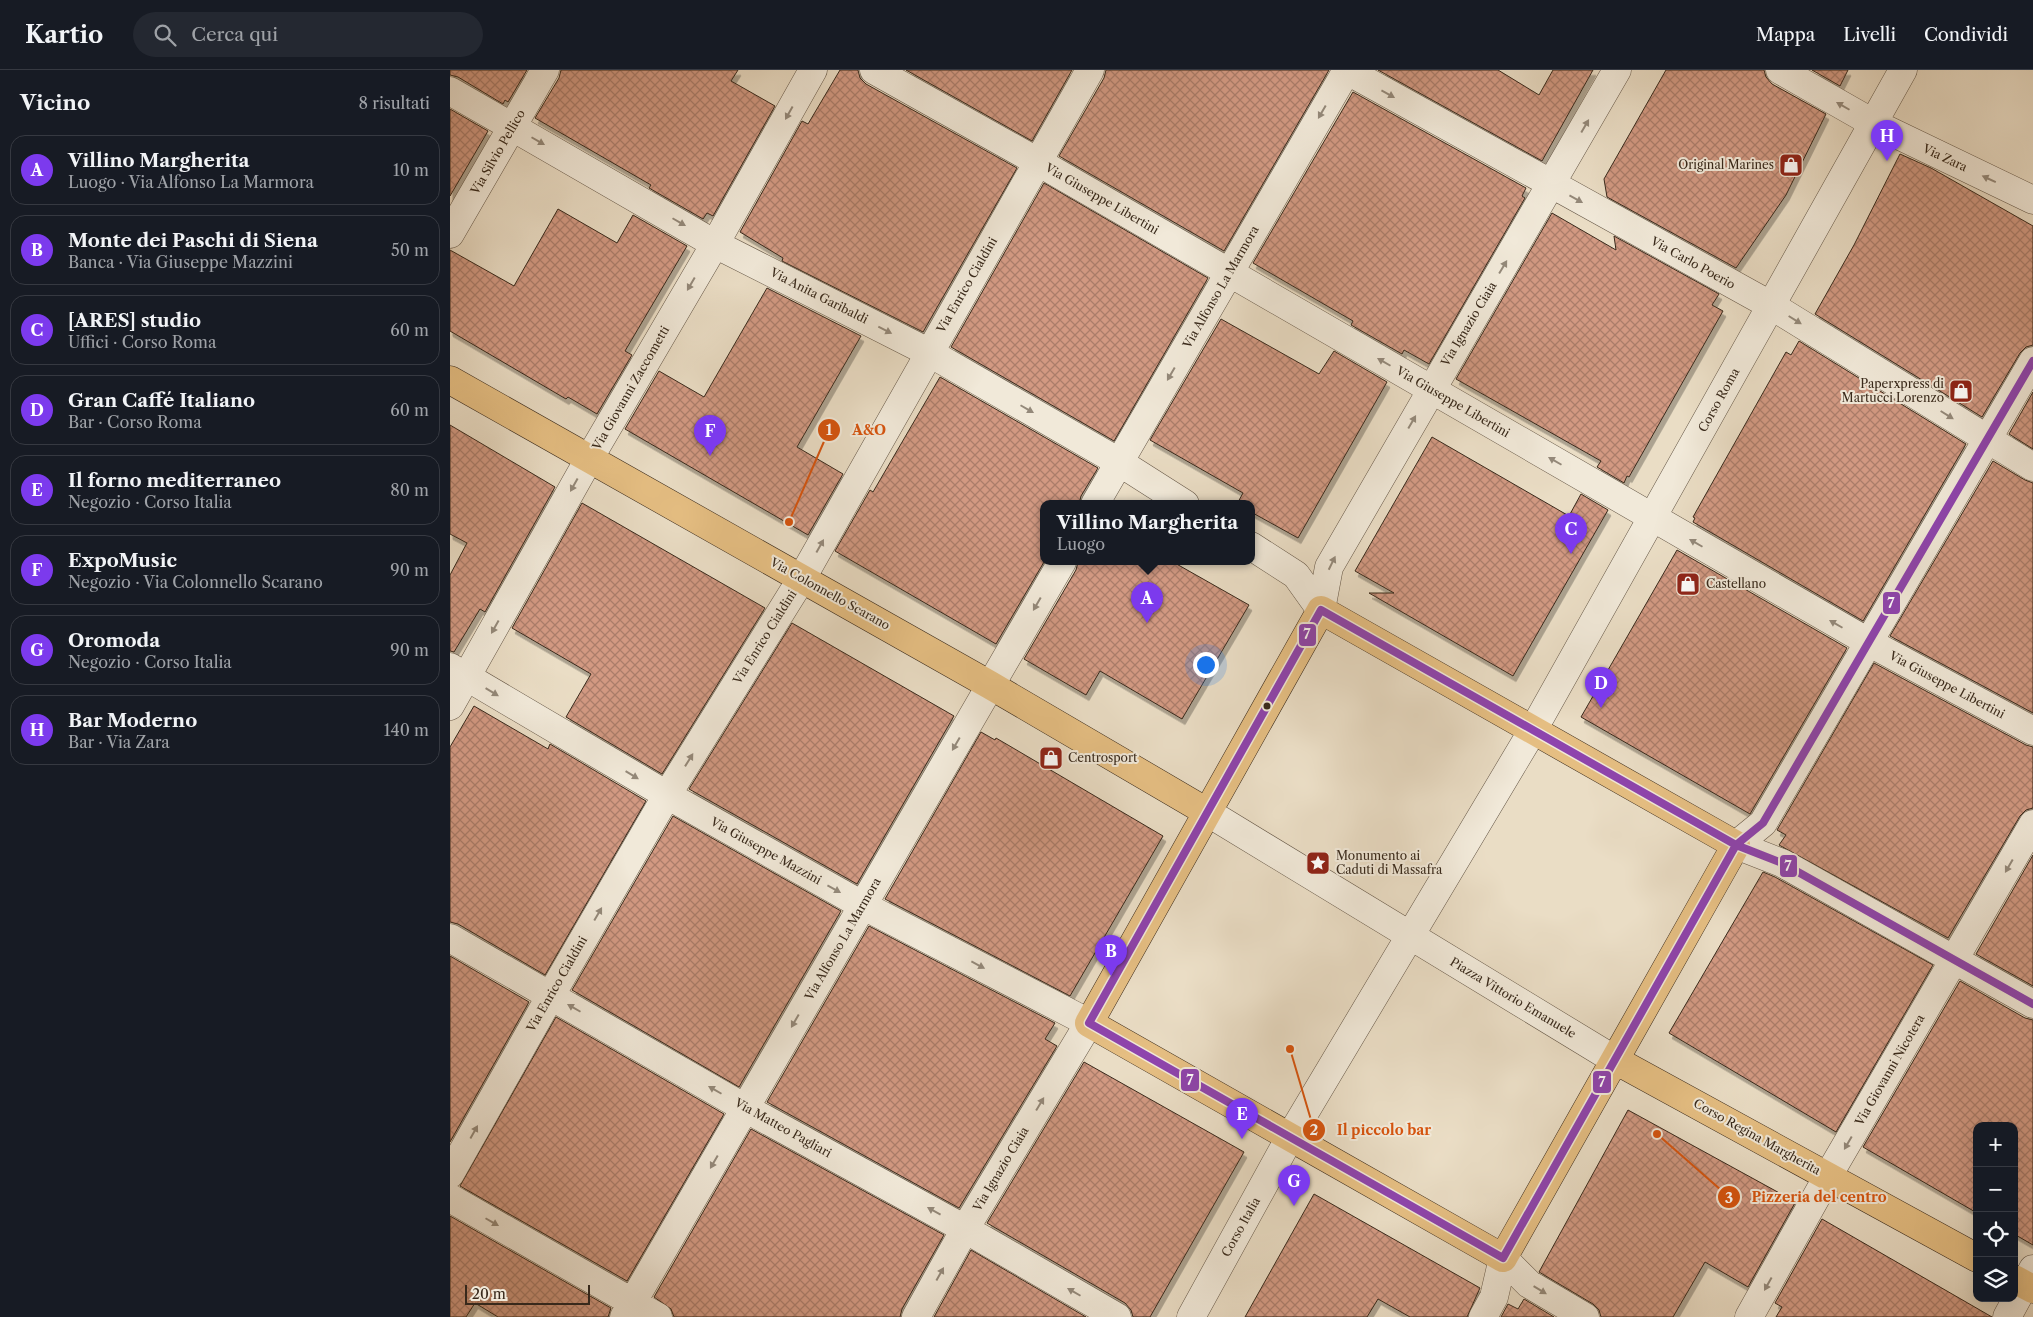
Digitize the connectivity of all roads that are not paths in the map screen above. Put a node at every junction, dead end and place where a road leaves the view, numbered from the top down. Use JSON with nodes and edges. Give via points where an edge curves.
{"nodes":[{"id":1,"x":545,"y":70,"type":"edge"},
{"id":2,"x":813,"y":70,"type":"edge"},
{"id":3,"x":874,"y":70,"type":"edge"},
{"id":4,"x":1090,"y":70,"type":"edge"},
{"id":5,"x":1346,"y":70,"type":"edge"},
{"id":6,"x":1617,"y":70,"type":"edge"},
{"id":7,"x":1780,"y":70,"type":"edge"},
{"id":8,"x":1903,"y":70,"type":"edge"},
{"id":9,"x":450,"y":91,"type":"edge"},
{"id":10,"x":1873,"y":123,"type":"junction"},
{"id":11,"x":513,"y":127,"type":"junction"},
{"id":12,"x":1038,"y":162,"type":"junction"},
{"id":13,"x":1551,"y":185,"type":"junction"},
{"id":14,"x":2033,"y":200,"type":"edge"},
{"id":15,"x":450,"y":234,"type":"edge"},
{"id":16,"x":715,"y":244,"type":"junction"},
{"id":17,"x":1229,"y":273,"type":"junction"},
{"id":18,"x":1772,"y":306,"type":"junction"},
{"id":19,"x":928,"y":352,"type":"junction"},
{"id":20,"x":2033,"y":361,"type":"edge"},
{"id":21,"x":450,"y":380,"type":"edge"},
{"id":22,"x":1430,"y":389,"type":"junction"},
{"id":23,"x":1986,"y":440,"type":"junction"},
{"id":24,"x":589,"y":459,"type":"junction"},
{"id":25,"x":1120,"y":462,"type":"junction"},
{"id":26,"x":2033,"y":467,"type":"edge"},
{"id":27,"x":1097,"y":500,"type":"edge"},
{"id":28,"x":1179,"y":500,"type":"edge"},
{"id":29,"x":1653,"y":518,"type":"junction"},
{"id":30,"x":1255,"y":549,"type":"edge"},
{"id":31,"x":1060,"y":565,"type":"edge"},
{"id":32,"x":802,"y":578,"type":"junction"},
{"id":33,"x":1321,"y":610,"type":"junction"},
{"id":34,"x":1870,"y":643,"type":"junction"},
{"id":35,"x":458,"y":672,"type":"edge"},
{"id":36,"x":990,"y":684,"type":"junction"},
{"id":37,"x":450,"y":706,"type":"edge"},
{"id":38,"x":1533,"y":730,"type":"junction"},
{"id":39,"x":2033,"y":731,"type":"edge"},
{"id":40,"x":667,"y":796,"type":"junction"},
{"id":41,"x":1208,"y":812,"type":"junction"},
{"id":42,"x":2033,"y":824,"type":"edge"},
{"id":43,"x":1736,"y":845,"type":"junction"},
{"id":44,"x":862,"y":905,"type":"junction"},
{"id":45,"x":1410,"y":936,"type":"junction"},
{"id":46,"x":450,"y":938,"type":"edge"},
{"id":47,"x":1954,"y":960,"type":"junction"},
{"id":48,"x":551,"y":995,"type":"junction"},
{"id":49,"x":2033,"y":1004,"type":"edge"},
{"id":50,"x":1089,"y":1023,"type":"junction"},
{"id":51,"x":1615,"y":1060,"type":"junction"},
{"id":52,"x":745,"y":1108,"type":"junction"},
{"id":53,"x":1290,"y":1137,"type":"junction"},
{"id":54,"x":450,"y":1174,"type":"edge"},
{"id":55,"x":1828,"y":1176,"type":"junction"},
{"id":56,"x":450,"y":1198,"type":"edge"},
{"id":57,"x":965,"y":1229,"type":"junction"},
{"id":58,"x":1975,"y":1257,"type":"edge"},
{"id":59,"x":1504,"y":1258,"type":"junction"},
{"id":60,"x":2026,"y":1280,"type":"edge"},
{"id":61,"x":628,"y":1310,"type":"edge"},
{"id":62,"x":658,"y":1317,"type":"edge"},
{"id":63,"x":916,"y":1317,"type":"edge"},
{"id":64,"x":1116,"y":1317,"type":"edge"},
{"id":65,"x":1191,"y":1317,"type":"edge"},
{"id":66,"x":1483,"y":1317,"type":"edge"},
{"id":67,"x":1585,"y":1317,"type":"edge"},
{"id":68,"x":1749,"y":1317,"type":"edge"},
{"id":69,"x":2007,"y":1317,"type":"edge"}],
"edges":[{"from":1,"to":11,"type":"street","name":"Via Silvio Pellico"},
{"from":2,"to":16,"type":"street","name":"Via Giovanni Zaccometti","one_way":true},
{"from":3,"to":12,"type":"street","name":"Via Giuseppe Libertini"},
{"from":4,"to":12,"type":"street","name":"Via Enrico Cialdini"},
{"from":5,"to":13,"type":"street","name":"Via Carlo Poerio","one_way":true},
{"from":5,"to":17,"type":"street","name":"Via Alfonso La Marmora","one_way":true},
{"from":13,"to":6,"type":"street","name":"Via Ignazio Ciaia","one_way":true},
{"from":10,"to":7,"type":"street","name":"Via Zara","one_way":true},
{"from":8,"to":10,"type":"street","name":"Corso Roma"},
{"from":9,"to":11,"type":"street","name":"Via Anita Garibaldi"},
{"from":14,"to":10,"type":"street","name":"Via Zara","one_way":true},
{"from":10,"to":18,"type":"street","name":"Corso Roma"},
{"from":11,"to":15,"type":"street","name":"Via Silvio Pellico"},
{"from":11,"to":16,"type":"street","name":"Via Anita Garibaldi","one_way":true},
{"from":12,"to":17,"type":"street","name":"Via Giuseppe Libertini"},
{"from":12,"to":19,"type":"street","name":"Via Enrico Cialdini"},
{"from":13,"to":18,"type":"street","name":"Via Carlo Poerio","one_way":true},
{"from":22,"to":13,"type":"street","name":"Via Ignazio Ciaia","one_way":true},
{"from":16,"to":19,"type":"street","name":"Via Anita Garibaldi","one_way":true},
{"from":16,"to":24,"type":"street","name":"Via Giovanni Zaccometti","one_way":true},
{"from":22,"to":17,"type":"street","name":"Via Giuseppe Libertini","one_way":true},
{"from":17,"to":25,"type":"street","name":"Via Alfonso La Marmora","one_way":true},
{"from":18,"to":23,"type":"street","name":"Via Carlo Poerio","one_way":true},
{"from":18,"to":29,"type":"street","name":"Corso Roma"},
{"from":19,"to":25,"type":"street","name":"Via Anita Garibaldi","one_way":true},
{"from":32,"to":19,"type":"street","name":"Via Enrico Cialdini","one_way":true},
{"from":20,"to":23,"type":"street"},
{"from":21,"to":24,"type":"main road","name":"Via Colonnello Scarano"},
{"from":29,"to":22,"type":"street","name":"Via Giuseppe Libertini","one_way":true},
{"from":33,"to":22,"type":"street","name":"Via Ignazio Ciaia","one_way":true,"via":[[1329,567]]},
{"from":23,"to":26,"type":"street","name":"Via Carlo Poerio"},
{"from":23,"to":34,"type":"street"},
{"from":24,"to":32,"type":"main road","name":"Via Colonnello Scarano"},
{"from":24,"to":35,"type":"street","name":"Via Giovanni Zaccometti","one_way":true},
{"from":25,"to":27,"type":"street","name":"Via Alfonso La Marmora"},
{"from":25,"to":28,"type":"street","name":"Via Anita Garibaldi"},
{"from":34,"to":29,"type":"street","name":"Via Giuseppe Libertini","one_way":true},
{"from":29,"to":38,"type":"street","name":"Corso Roma"},
{"from":30,"to":33,"type":"street","via":[[1296,575]]},
{"from":31,"to":36,"type":"street","name":"Via Alfonso La Marmora","one_way":true},
{"from":32,"to":36,"type":"main road","name":"Via Colonnello Scarano"},
{"from":40,"to":32,"type":"street","name":"Via Enrico Cialdini","one_way":true},
{"from":33,"to":38,"type":"main road"},
{"from":33,"to":41,"type":"main road"},
{"from":34,"to":39,"type":"street","name":"Via Giuseppe Libertini"},
{"from":34,"to":43,"type":"street","via":[[1763,823]]},
{"from":35,"to":37,"type":"street","name":"Via Giovanni Zaccometti"},
{"from":35,"to":40,"type":"street","name":"Via Giuseppe Mazzini","one_way":true},
{"from":36,"to":41,"type":"main road","name":"Via Colonnello Scarano"},
{"from":36,"to":44,"type":"street","name":"Via Alfonso La Marmora","one_way":true},
{"from":38,"to":43,"type":"main road"},
{"from":38,"to":45,"type":"street"},
{"from":40,"to":44,"type":"street","name":"Via Giuseppe Mazzini","one_way":true},
{"from":48,"to":40,"type":"street","name":"Via Enrico Cialdini","one_way":true},
{"from":41,"to":45,"type":"street","name":"Piazza Vittorio Emanuele"},
{"from":41,"to":50,"type":"main road"},
{"from":42,"to":47,"type":"street","name":"Via Giovanni Nicotera","one_way":true},
{"from":43,"to":47,"type":"street","via":[[1782,863]]},
{"from":43,"to":51,"type":"main road"},
{"from":44,"to":50,"type":"street","name":"Via Giuseppe Mazzini","one_way":true},
{"from":44,"to":52,"type":"street","name":"Via Alfonso La Marmora","one_way":true},
{"from":45,"to":51,"type":"street","name":"Piazza Vittorio Emanuele"},
{"from":45,"to":53,"type":"street"},
{"from":46,"to":48,"type":"street","name":"Via Matteo Pagliari"},
{"from":47,"to":49,"type":"street"},
{"from":47,"to":55,"type":"street","name":"Via Giovanni Nicotera","one_way":true},
{"from":52,"to":48,"type":"street","name":"Via Matteo Pagliari","one_way":true},
{"from":54,"to":48,"type":"street","name":"Via Enrico Cialdini","one_way":true},
{"from":50,"to":53,"type":"main road"},
{"from":57,"to":50,"type":"street","name":"Via Ignazio Ciaia","one_way":true},
{"from":51,"to":55,"type":"main road","name":"Corso Regina Margherita"},
{"from":51,"to":59,"type":"main road"},
{"from":57,"to":52,"type":"street","name":"Via Matteo Pagliari","one_way":true},
{"from":52,"to":61,"type":"street","name":"Via Alfonso La Marmora","one_way":true},
{"from":53,"to":59,"type":"main road"},
{"from":53,"to":65,"type":"street","name":"Corso Italia"},
{"from":55,"to":58,"type":"main road","name":"Corso Regina Margherita"},
{"from":55,"to":68,"type":"street","name":"Via Giovanni Nicotera","one_way":true},
{"from":56,"to":61,"type":"street","one_way":true},
{"from":63,"to":57,"type":"street","name":"Via Ignazio Ciaia","one_way":true},
{"from":64,"to":57,"type":"street","name":"Via Matteo Pagliari","one_way":true},
{"from":59,"to":66,"type":"street","via":[[1494,1297]]},
{"from":59,"to":67,"type":"street","one_way":true,"via":[[1530,1284]]},
{"from":60,"to":69,"type":"street"},
{"from":61,"to":62,"type":"street"}]}
